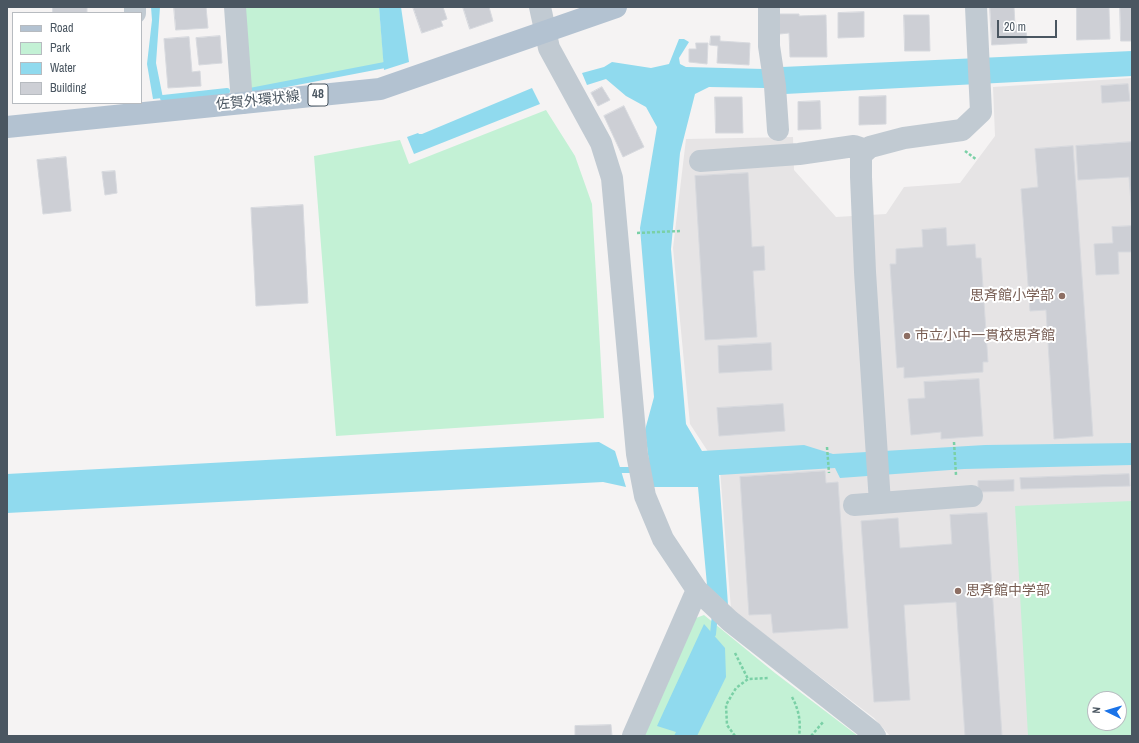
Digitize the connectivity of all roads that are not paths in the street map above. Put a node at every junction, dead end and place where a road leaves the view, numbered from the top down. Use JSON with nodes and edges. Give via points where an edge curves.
{"nodes":[{"id":1,"x":236,"y":7,"type":"edge"},
{"id":2,"x":540,"y":7,"type":"edge"},
{"id":3,"x":616,"y":7,"type":"edge"},
{"id":4,"x":769,"y":7,"type":"edge"},
{"id":5,"x":976,"y":7,"type":"edge"},
{"id":6,"x":546,"y":32,"type":"junction"},
{"id":7,"x":242,"y":103,"type":"junction"},
{"id":8,"x":138,"y":108,"type":"edge"},
{"id":9,"x":7,"y":127,"type":"edge"},
{"id":10,"x":778,"y":130,"type":"dead end"},
{"id":11,"x":866,"y":150,"type":"junction"},
{"id":12,"x":700,"y":161,"type":"dead end"},
{"id":13,"x":972,"y":496,"type":"dead end"},
{"id":14,"x":880,"y":503,"type":"junction"},
{"id":15,"x":854,"y":505,"type":"dead end"},
{"id":16,"x":701,"y":594,"type":"junction"},
{"id":17,"x":633,"y":736,"type":"edge"},
{"id":18,"x":875,"y":736,"type":"edge"}],
"edges":[{"from":1,"to":7,"type":"street"},
{"from":2,"to":6,"type":"street"},
{"from":3,"to":6,"type":"main road","name":"佐賀外環状線","number":"48"},
{"from":4,"to":10,"type":"street"},
{"from":5,"to":11,"type":"street","via":[[981,112],[962,130],[904,138],[870,146]]},
{"from":6,"to":7,"type":"main road","name":"佐賀外環状線","number":"48","via":[[380,89]]},
{"from":6,"to":16,"type":"street","via":[[549,48],[602,143],[612,178],[637,454],[645,496],[663,539]]},
{"from":7,"to":8,"type":"main road","name":"佐賀外環状線","number":"48"},
{"from":8,"to":9,"type":"main road","name":"佐賀外環状線","number":"48"},
{"from":11,"to":12,"type":"street","via":[[854,146],[799,154]]},
{"from":11,"to":14,"type":"street","via":[[861,155],[861,177]]},
{"from":13,"to":14,"type":"street"},
{"from":14,"to":15,"type":"street"},
{"from":16,"to":17,"type":"street"},
{"from":16,"to":18,"type":"street"}]}
